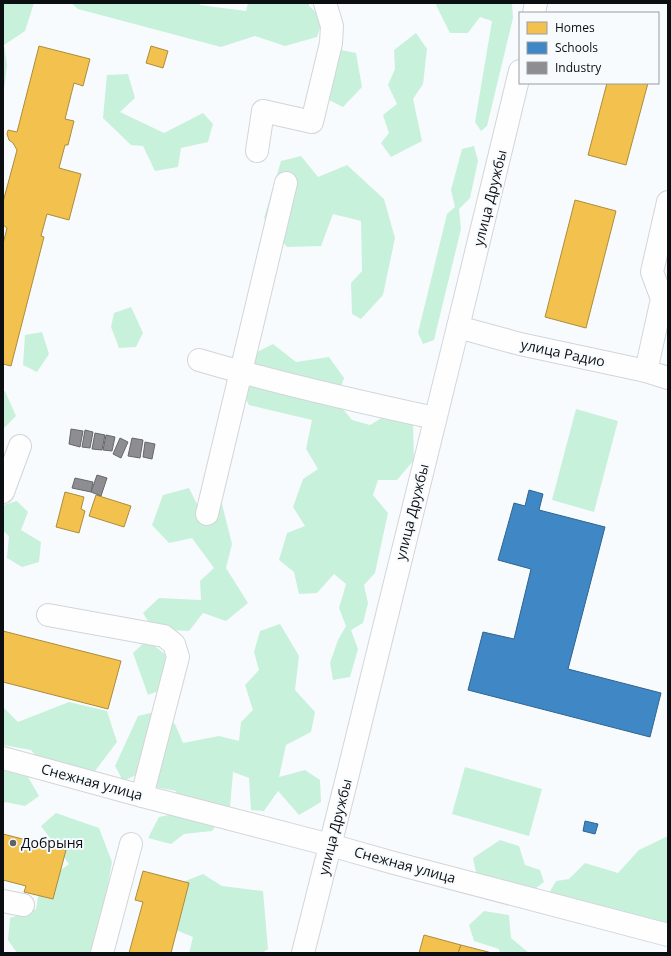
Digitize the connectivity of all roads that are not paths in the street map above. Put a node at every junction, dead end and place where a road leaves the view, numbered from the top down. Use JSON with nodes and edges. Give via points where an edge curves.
{"nodes":[{"id":1,"x":325,"y":3,"type":"edge"},
{"id":2,"x":519,"y":75,"type":"edge"},
{"id":3,"x":257,"y":151,"type":"dead end"},
{"id":4,"x":286,"y":183,"type":"dead end"},
{"id":5,"x":668,"y":202,"type":"edge"},
{"id":6,"x":660,"y":274,"type":"edge"},
{"id":7,"x":458,"y":327,"type":"junction"},
{"id":8,"x":199,"y":360,"type":"dead end"},
{"id":9,"x":241,"y":372,"type":"junction"},
{"id":10,"x":646,"y":372,"type":"junction"},
{"id":11,"x":668,"y":378,"type":"edge"},
{"id":12,"x":435,"y":418,"type":"junction"},
{"id":13,"x":20,"y":446,"type":"dead end"},
{"id":14,"x":3,"y":492,"type":"edge"},
{"id":15,"x":207,"y":514,"type":"dead end"},
{"id":16,"x":48,"y":615,"type":"dead end"},
{"id":17,"x":3,"y":758,"type":"edge"},
{"id":18,"x":142,"y":796,"type":"junction"},
{"id":19,"x":131,"y":844,"type":"dead end"},
{"id":20,"x":330,"y":845,"type":"junction"},
{"id":21,"x":668,"y":935,"type":"edge"},
{"id":22,"x":102,"y":953,"type":"edge"},
{"id":23,"x":303,"y":953,"type":"edge"}],
"edges":[{"from":1,"to":3,"type":"street","via":[[332,26],[331,43],[312,122],[263,111]]},
{"from":2,"to":7,"type":"street","name":"улица Дружбы"},
{"from":4,"to":9,"type":"street"},
{"from":5,"to":6,"type":"street"},
{"from":6,"to":10,"type":"street","via":[[662,299]]},
{"from":7,"to":10,"type":"street","name":"улица Радио","via":[[520,344]]},
{"from":7,"to":12,"type":"street","name":"улица Дружбы"},
{"from":8,"to":9,"type":"street"},
{"from":9,"to":12,"type":"street"},
{"from":9,"to":15,"type":"street"},
{"from":10,"to":11,"type":"street","name":"улица Радио"},
{"from":12,"to":20,"type":"street","name":"улица Дружбы"},
{"from":13,"to":14,"type":"street"},
{"from":16,"to":18,"type":"street","via":[[164,636],[174,644],[178,657]]},
{"from":17,"to":18,"type":"street","name":"Снежная улица"},
{"from":18,"to":20,"type":"street","name":"Снежная улица"},
{"from":19,"to":22,"type":"street"},
{"from":20,"to":21,"type":"street","name":"Снежная улица"},
{"from":20,"to":23,"type":"street","name":"улица Дружбы"}]}
